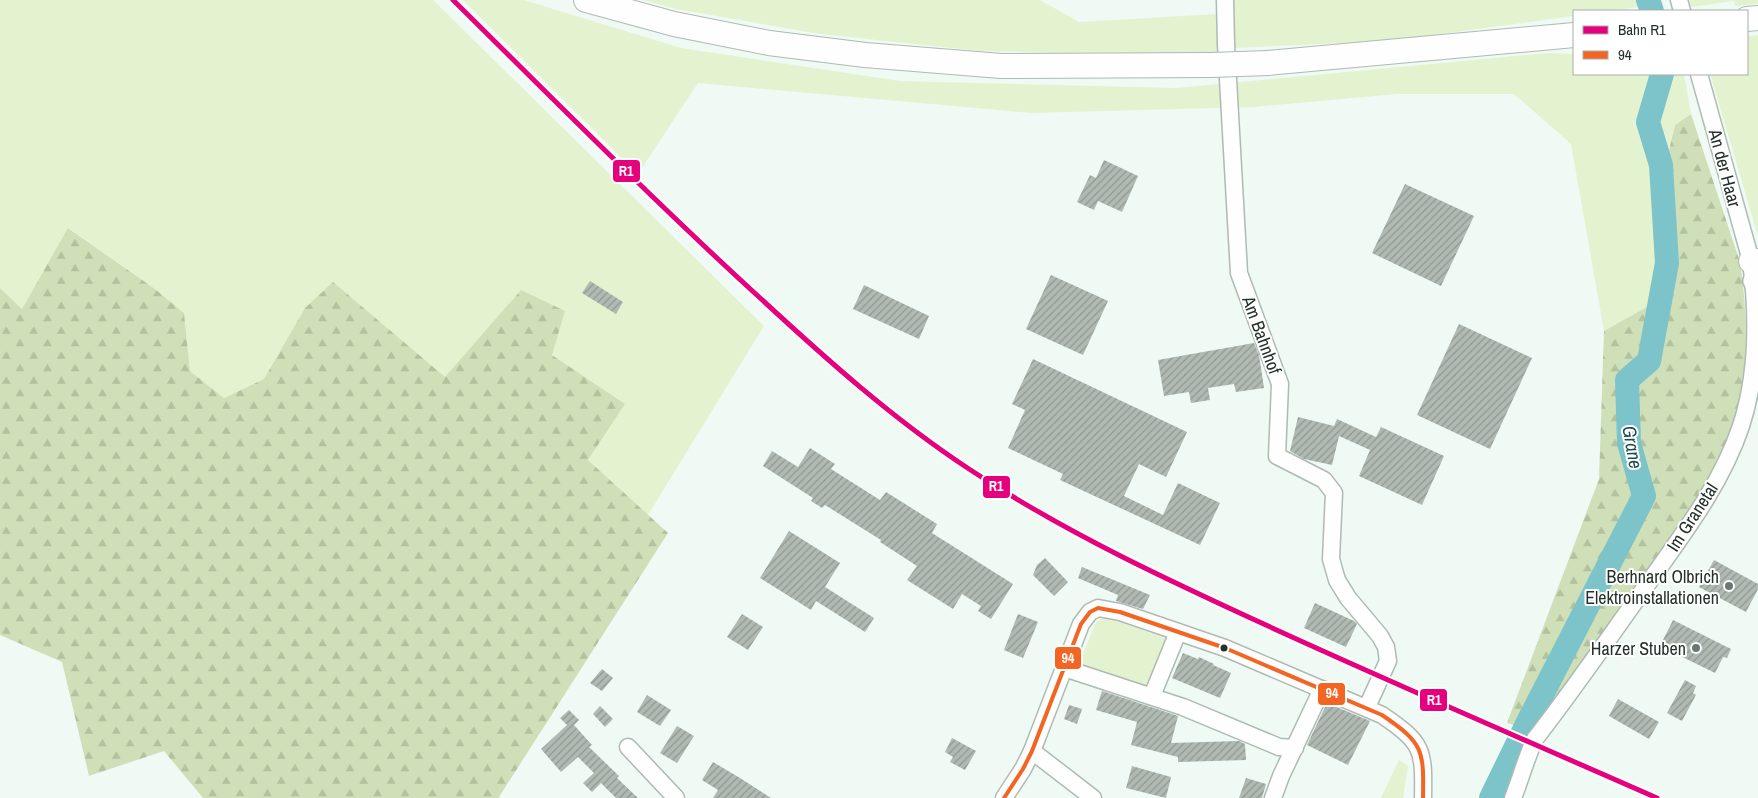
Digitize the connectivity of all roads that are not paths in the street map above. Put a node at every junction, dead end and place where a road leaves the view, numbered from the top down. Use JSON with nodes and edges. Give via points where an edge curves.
{"nodes":[{"id":1,"x":586,"y":0,"type":"edge"},
{"id":2,"x":1225,"y":0,"type":"edge"},
{"id":3,"x":1573,"y":35,"type":"edge"},
{"id":4,"x":1700,"y":75,"type":"edge"},
{"id":5,"x":1755,"y":271,"type":"edge"},
{"id":6,"x":1756,"y":316,"type":"joint"},
{"id":7,"x":1178,"y":632,"type":"junction"},
{"id":8,"x":1064,"y":668,"type":"junction"},
{"id":9,"x":1322,"y":689,"type":"junction"},
{"id":10,"x":1152,"y":696,"type":"junction"},
{"id":11,"x":1368,"y":707,"type":"junction"},
{"id":12,"x":628,"y":747,"type":"dead end"},
{"id":13,"x":1295,"y":748,"type":"junction"},
{"id":14,"x":1032,"y":751,"type":"junction"},
{"id":15,"x":676,"y":798,"type":"edge"},
{"id":16,"x":1004,"y":798,"type":"edge"},
{"id":17,"x":1093,"y":798,"type":"edge"},
{"id":18,"x":1273,"y":798,"type":"edge"},
{"id":19,"x":1423,"y":798,"type":"edge"},
{"id":20,"x":1513,"y":798,"type":"edge"}],
"edges":[{"from":1,"to":3,"type":"highway","bridge":true,"via":[[674,24],[769,43],[1001,66],[1268,63]]},
{"from":2,"to":11,"type":"street","name":"Am Bahnhof","via":[[1239,273],[1280,384],[1277,456],[1324,480],[1334,493],[1331,559],[1337,580],[1386,647],[1388,660]]},
{"from":4,"to":5,"type":"street","name":"An der Haar"},
{"from":5,"to":6,"type":"street","name":"An der Haar"},
{"from":6,"to":20,"type":"street","name":"Im Granetal","via":[[1756,352],[1748,399],[1733,447],[1675,544],[1535,739]]},
{"from":7,"to":8,"type":"street","via":[[1098,608],[1090,612],[1081,624]]},
{"from":7,"to":9,"type":"street"},
{"from":7,"to":10,"type":"street"},
{"from":8,"to":10,"type":"street"},
{"from":8,"to":14,"type":"street"},
{"from":9,"to":11,"type":"street"},
{"from":9,"to":13,"type":"street"},
{"from":10,"to":13,"type":"street","via":[[1279,747]]},
{"from":11,"to":19,"type":"street","via":[[1406,731],[1417,744],[1423,760]]},
{"from":12,"to":15,"type":"street"},
{"from":13,"to":18,"type":"street"},
{"from":14,"to":16,"type":"street"},
{"from":14,"to":17,"type":"street"}]}
